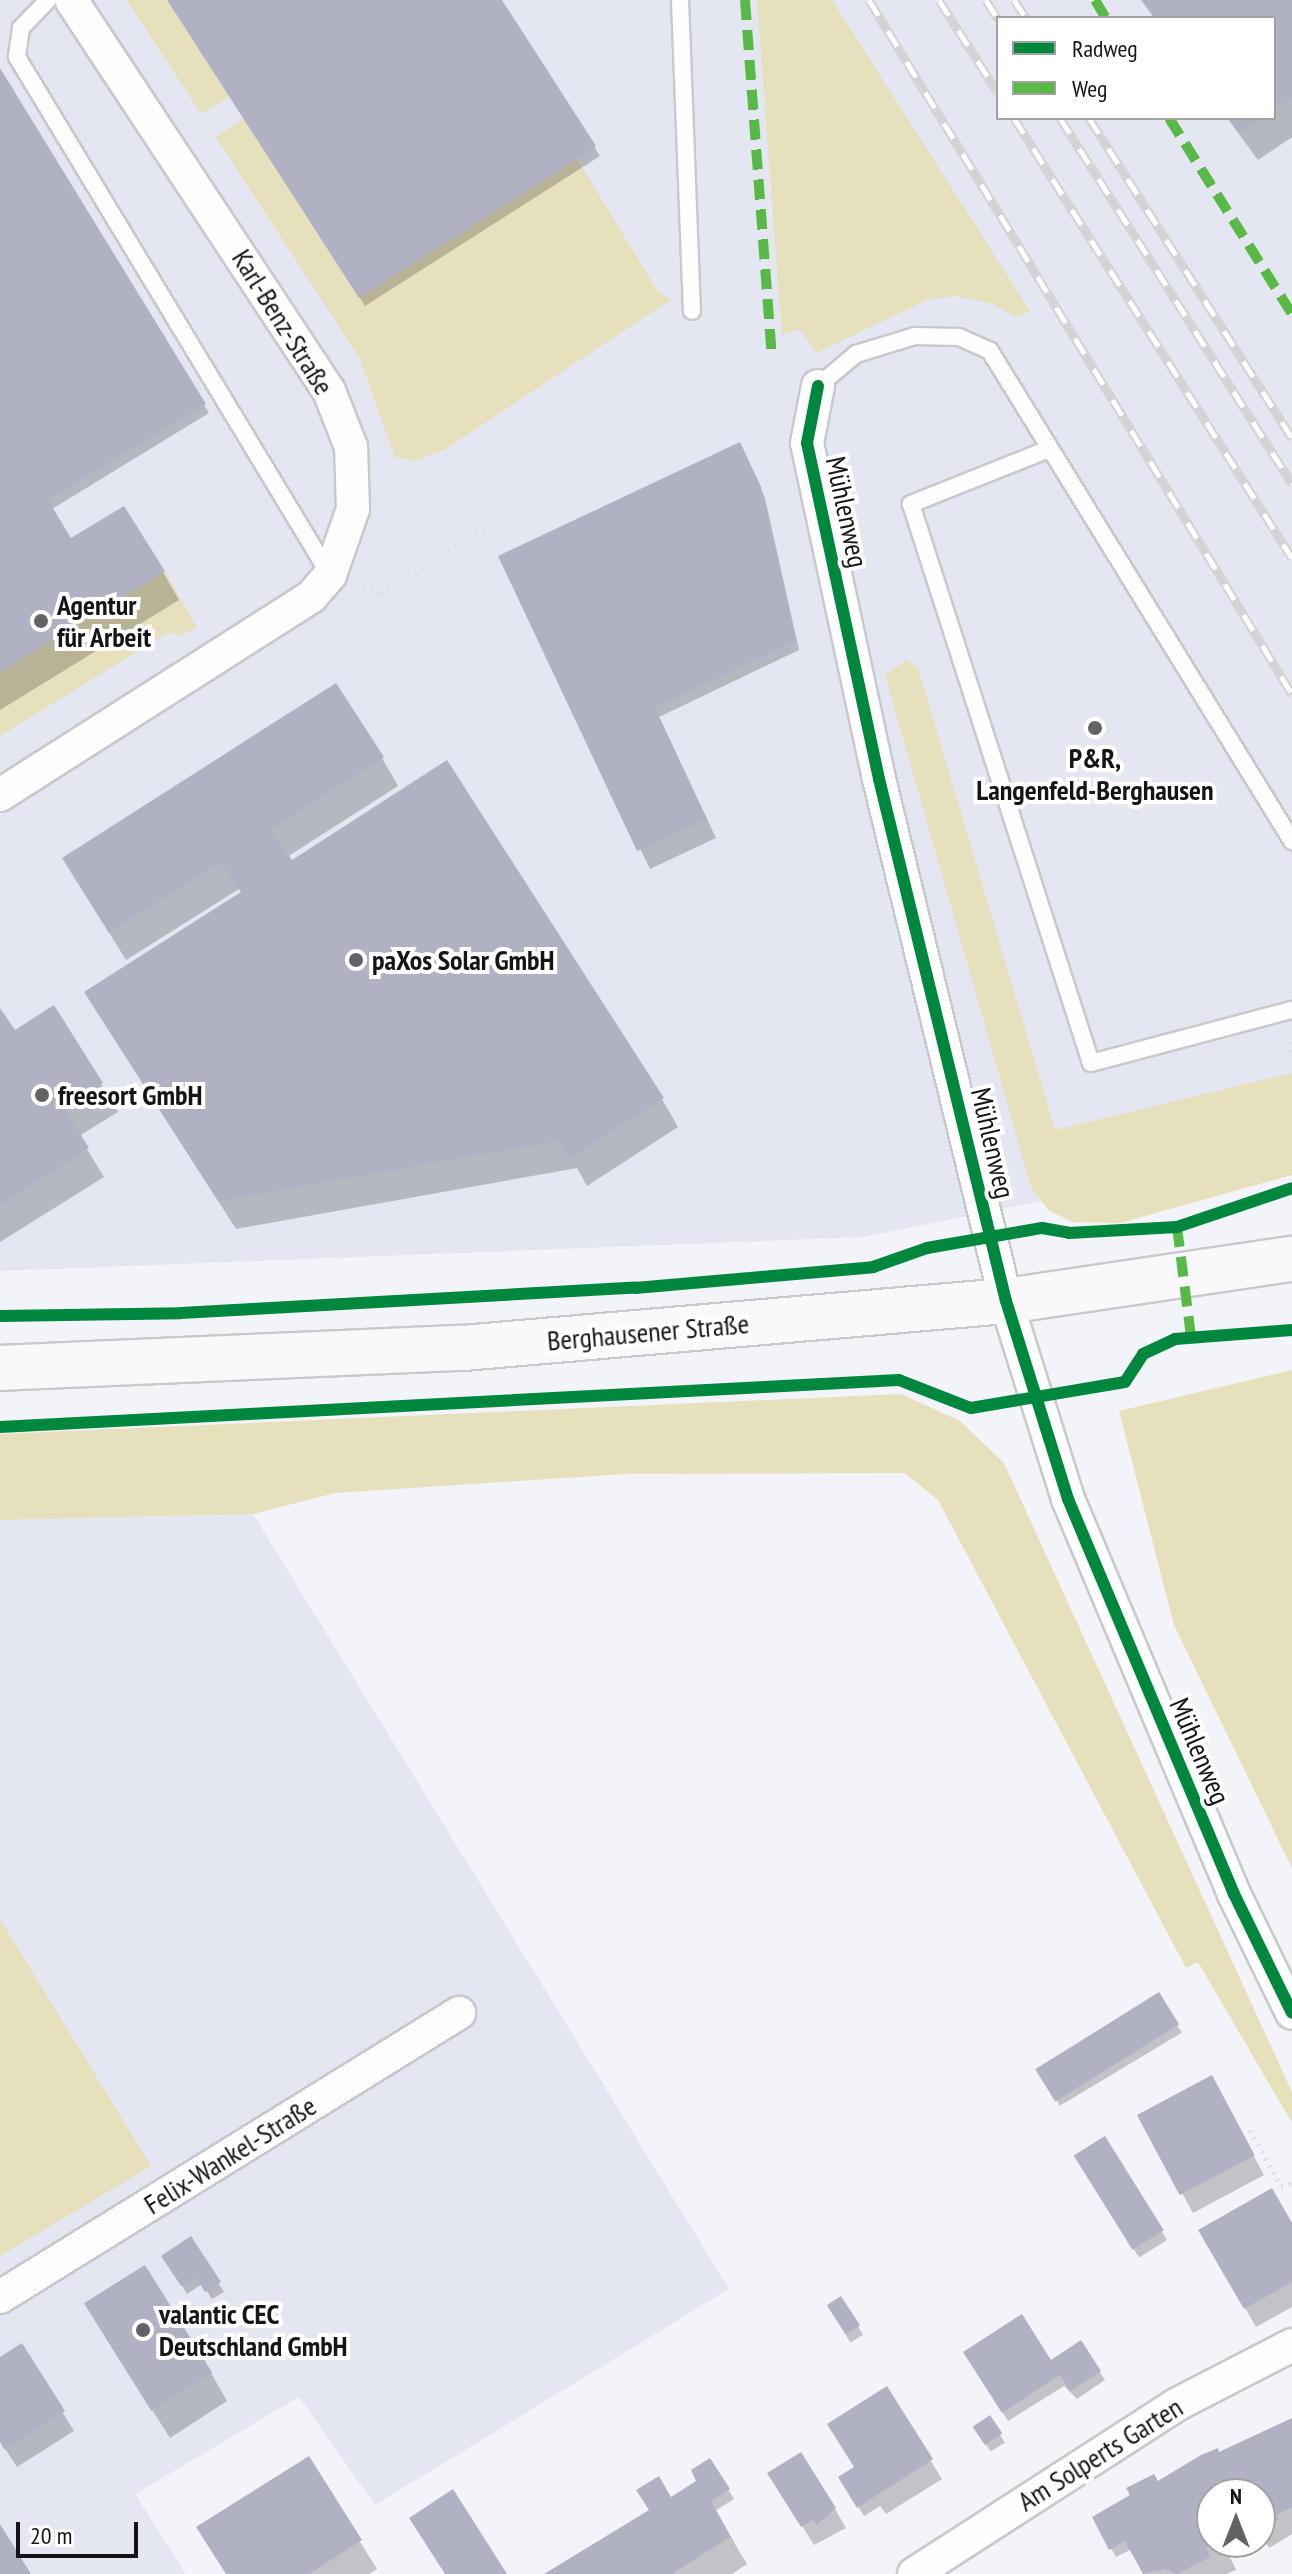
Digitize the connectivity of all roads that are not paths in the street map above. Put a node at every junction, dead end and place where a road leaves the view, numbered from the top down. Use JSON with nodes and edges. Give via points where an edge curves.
{"nodes":[{"id":1,"x":48,"y":0,"type":"edge"},
{"id":2,"x":71,"y":0,"type":"edge"},
{"id":3,"x":680,"y":0,"type":"edge"},
{"id":4,"x":692,"y":311,"type":"dead end"},
{"id":5,"x":818,"y":386,"type":"joint"},
{"id":6,"x":1049,"y":449,"type":"junction"},
{"id":7,"x":330,"y":575,"type":"junction"},
{"id":8,"x":0,"y":795,"type":"edge"},
{"id":9,"x":1292,"y":841,"type":"edge"},
{"id":10,"x":1292,"y":1010,"type":"edge"},
{"id":11,"x":1292,"y":1259,"type":"edge"},
{"id":12,"x":1006,"y":1301,"type":"junction"},
{"id":13,"x":0,"y":1368,"type":"edge"},
{"id":14,"x":459,"y":2013,"type":"dead end"},
{"id":15,"x":1292,"y":2013,"type":"edge"},
{"id":16,"x":0,"y":2297,"type":"edge"},
{"id":17,"x":1292,"y":2345,"type":"edge"},
{"id":18,"x":914,"y":2574,"type":"edge"}],
"edges":[{"from":1,"to":7,"type":"lane","via":[[21,28],[17,57]]},
{"from":2,"to":7,"type":"street","name":"Karl-Benz-Straße","via":[[329,391],[351,447],[353,509]]},
{"from":3,"to":4,"type":"lane"},
{"from":5,"to":6,"type":"lane","via":[[856,354],[915,336],[959,337],[990,351]]},
{"from":5,"to":12,"type":"street","name":"Mühlenweg","via":[[807,443],[879,779]]},
{"from":6,"to":9,"type":"lane"},
{"from":6,"to":10,"type":"lane","via":[[911,504],[1091,1063]]},
{"from":7,"to":8,"type":"street","name":"Karl-Benz-Straße","via":[[311,597]]},
{"from":11,"to":12,"type":"main road","name":"Berghausener Straße"},
{"from":12,"to":13,"type":"main road","name":"Berghausener Straße","via":[[463,1348]]},
{"from":12,"to":15,"type":"street","name":"Mühlenweg","via":[[1068,1499],[1234,1894]]},
{"from":14,"to":16,"type":"street","name":"Felix-Wankel-Straße"},
{"from":17,"to":18,"type":"street","name":"Am Solperts Garten","via":[[1176,2405]]}]}
